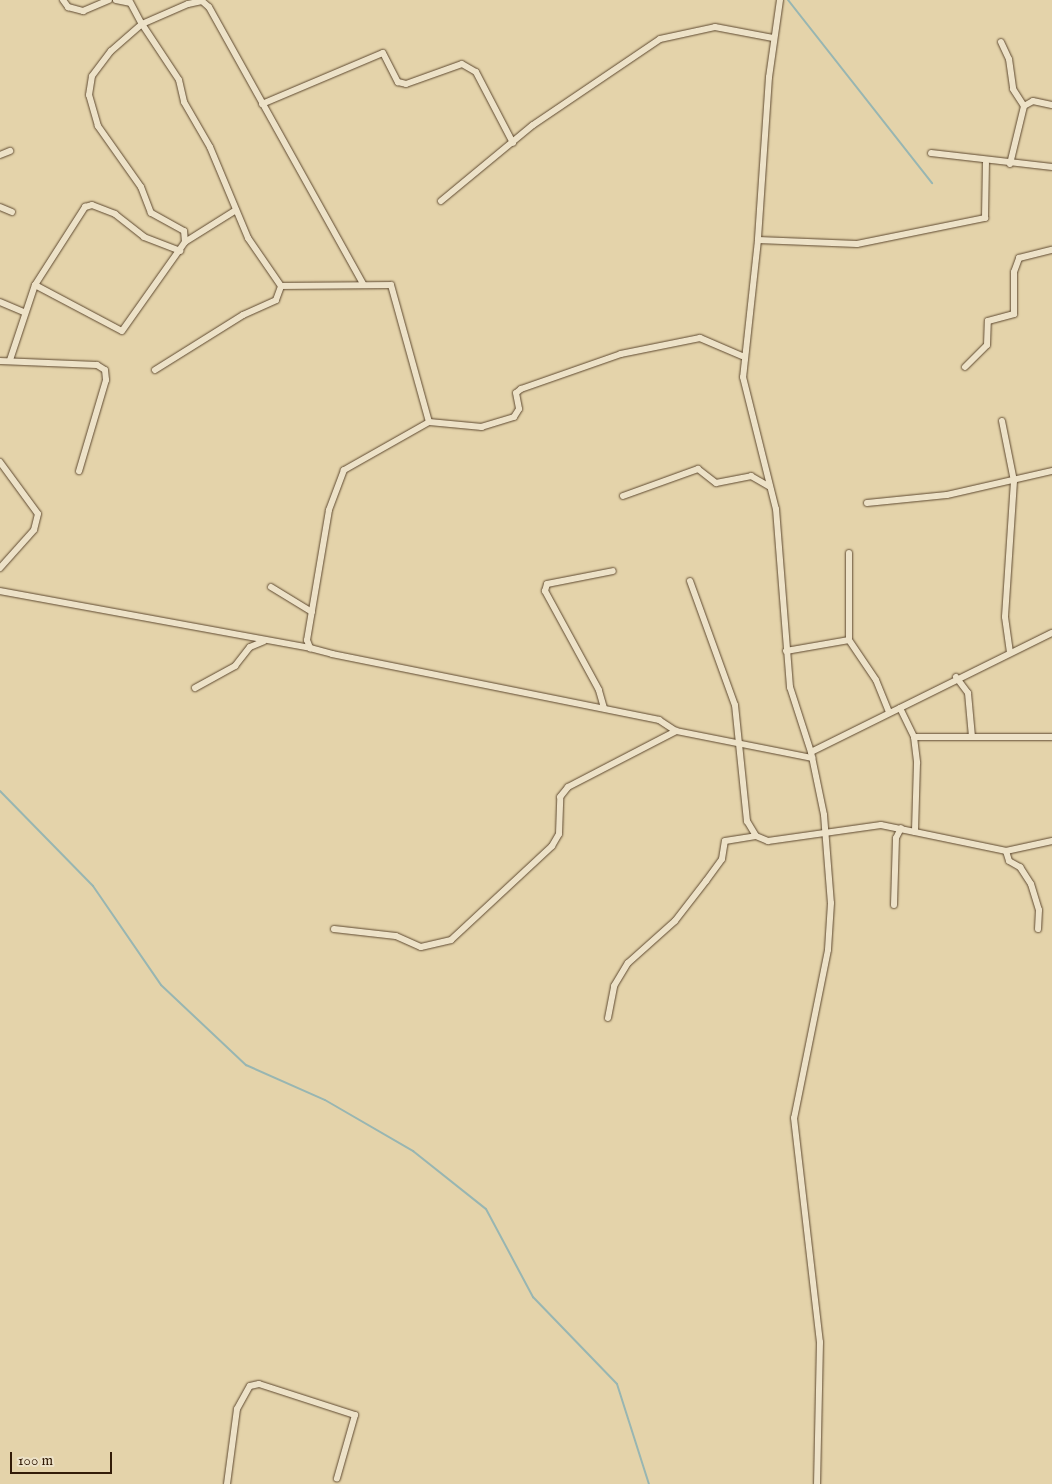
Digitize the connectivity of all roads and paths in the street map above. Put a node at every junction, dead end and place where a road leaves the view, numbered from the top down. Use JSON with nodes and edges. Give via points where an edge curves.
{"nodes":[{"id":1,"x":63,"y":0,"type":"edge"},
{"id":2,"x":109,"y":0,"type":"edge"},
{"id":3,"x":116,"y":0,"type":"edge"},
{"id":4,"x":780,"y":0,"type":"edge"},
{"id":5,"x":129,"y":1,"type":"edge"},
{"id":6,"x":142,"y":24,"type":"junction"},
{"id":7,"x":773,"y":38,"type":"junction"},
{"id":8,"x":1000,"y":42,"type":"dead end"},
{"id":9,"x":262,"y":104,"type":"junction"},
{"id":10,"x":1052,"y":105,"type":"edge"},
{"id":11,"x":1024,"y":106,"type":"junction"},
{"id":12,"x":513,"y":143,"type":"junction"},
{"id":13,"x":10,"y":151,"type":"dead end"},
{"id":14,"x":932,"y":153,"type":"dead end"},
{"id":15,"x":0,"y":155,"type":"edge"},
{"id":16,"x":986,"y":163,"type":"junction"},
{"id":17,"x":1010,"y":164,"type":"junction"},
{"id":18,"x":1052,"y":167,"type":"edge"},
{"id":19,"x":441,"y":201,"type":"dead end"},
{"id":20,"x":0,"y":207,"type":"edge"},
{"id":21,"x":236,"y":210,"type":"junction"},
{"id":22,"x":12,"y":212,"type":"dead end"},
{"id":23,"x":758,"y":240,"type":"junction"},
{"id":24,"x":812,"y":241,"type":"dead end"},
{"id":25,"x":185,"y":242,"type":"junction"},
{"id":26,"x":1052,"y":250,"type":"edge"},
{"id":27,"x":180,"y":251,"type":"junction"},
{"id":28,"x":363,"y":284,"type":"junction"},
{"id":29,"x":35,"y":285,"type":"junction"},
{"id":30,"x":281,"y":286,"type":"junction"},
{"id":31,"x":0,"y":302,"type":"edge"},
{"id":32,"x":23,"y":312,"type":"junction"},
{"id":33,"x":742,"y":356,"type":"junction"},
{"id":34,"x":10,"y":360,"type":"junction"},
{"id":35,"x":0,"y":361,"type":"edge"},
{"id":36,"x":965,"y":367,"type":"dead end"},
{"id":37,"x":155,"y":370,"type":"dead end"},
{"id":38,"x":1002,"y":421,"type":"dead end"},
{"id":39,"x":430,"y":422,"type":"junction"},
{"id":40,"x":0,"y":462,"type":"edge"},
{"id":41,"x":1052,"y":470,"type":"edge"},
{"id":42,"x":79,"y":471,"type":"dead end"},
{"id":43,"x":1014,"y":481,"type":"junction"},
{"id":44,"x":768,"y":486,"type":"junction"},
{"id":45,"x":623,"y":496,"type":"dead end"},
{"id":46,"x":867,"y":503,"type":"dead end"},
{"id":47,"x":849,"y":553,"type":"dead end"},
{"id":48,"x":0,"y":568,"type":"edge"},
{"id":49,"x":613,"y":571,"type":"dead end"},
{"id":50,"x":690,"y":581,"type":"dead end"},
{"id":51,"x":271,"y":587,"type":"dead end"},
{"id":52,"x":0,"y":591,"type":"edge"},
{"id":53,"x":312,"y":612,"type":"junction"},
{"id":54,"x":1052,"y":633,"type":"edge"},
{"id":55,"x":849,"y":640,"type":"junction"},
{"id":56,"x":264,"y":641,"type":"junction"},
{"id":57,"x":310,"y":648,"type":"junction"},
{"id":58,"x":786,"y":651,"type":"junction"},
{"id":59,"x":1010,"y":652,"type":"junction"},
{"id":60,"x":956,"y":677,"type":"junction"},
{"id":61,"x":195,"y":688,"type":"dead end"},
{"id":62,"x":604,"y":708,"type":"junction"},
{"id":63,"x":900,"y":708,"type":"junction"},
{"id":64,"x":889,"y":713,"type":"junction"},
{"id":65,"x":676,"y":731,"type":"junction"},
{"id":66,"x":914,"y":737,"type":"junction"},
{"id":67,"x":972,"y":737,"type":"junction"},
{"id":68,"x":1052,"y":737,"type":"edge"},
{"id":69,"x":738,"y":743,"type":"junction"},
{"id":70,"x":811,"y":755,"type":"junction"},
{"id":71,"x":901,"y":828,"type":"junction"},
{"id":72,"x":916,"y":832,"type":"junction"},
{"id":73,"x":825,"y":834,"type":"junction"},
{"id":74,"x":756,"y":836,"type":"junction"},
{"id":75,"x":1052,"y":841,"type":"edge"},
{"id":76,"x":1006,"y":851,"type":"junction"},
{"id":77,"x":894,"y":905,"type":"dead end"},
{"id":78,"x":334,"y":929,"type":"dead end"},
{"id":79,"x":1038,"y":929,"type":"dead end"},
{"id":80,"x":608,"y":1018,"type":"dead end"},
{"id":81,"x":337,"y":1478,"type":"dead end"},
{"id":82,"x":227,"y":1484,"type":"edge"},
{"id":83,"x":817,"y":1484,"type":"edge"}],
"edges":[{"from":1,"to":2,"type":"street","via":[[68,7],[83,11]]},
{"from":3,"to":5,"type":"street"},
{"from":4,"to":7,"type":"street"},
{"from":5,"to":6,"type":"street"},
{"from":6,"to":9,"type":"street","via":[[202,1],[209,7]]},
{"from":6,"to":21,"type":"street","via":[[179,80],[184,102],[210,147]]},
{"from":6,"to":25,"type":"street","via":[[111,51],[92,76],[89,95],[98,126],[141,187],[151,213],[184,232]]},
{"from":7,"to":12,"type":"street","via":[[715,27],[670,35],[570,98]]},
{"from":7,"to":23,"type":"street"},
{"from":8,"to":11,"type":"street","via":[[1009,59],[1012,89]]},
{"from":9,"to":12,"type":"street","via":[[383,53],[398,82],[406,84],[462,64],[476,72]]},
{"from":9,"to":28,"type":"street"},
{"from":10,"to":11,"type":"street","via":[[1033,101]]},
{"from":11,"to":17,"type":"street"},
{"from":12,"to":19,"type":"street"},
{"from":13,"to":15,"type":"street"},
{"from":14,"to":16,"type":"street"},
{"from":16,"to":17,"type":"street"},
{"from":16,"to":23,"type":"street","via":[[985,218],[857,244]]},
{"from":17,"to":18,"type":"street"},
{"from":20,"to":22,"type":"street"},
{"from":21,"to":25,"type":"street"},
{"from":21,"to":30,"type":"street","via":[[248,238]]},
{"from":23,"to":24,"type":"street"},
{"from":23,"to":33,"type":"street"},
{"from":25,"to":27,"type":"street"},
{"from":26,"to":36,"type":"street","via":[[1019,258],[1014,272],[1014,314],[988,321],[986,345]]},
{"from":27,"to":29,"type":"street","via":[[122,332]]},
{"from":27,"to":29,"type":"street","via":[[144,237],[115,214],[92,205],[73,218]]},
{"from":28,"to":30,"type":"street"},
{"from":28,"to":39,"type":"street","via":[[391,285]]},
{"from":29,"to":32,"type":"street"},
{"from":30,"to":37,"type":"street","via":[[276,300],[242,315]]},
{"from":31,"to":32,"type":"street"},
{"from":32,"to":34,"type":"street"},
{"from":33,"to":39,"type":"street","via":[[700,338],[687,338],[621,354],[521,389],[516,393],[518,414],[490,425],[450,427]]},
{"from":33,"to":44,"type":"street","via":[[743,377]]},
{"from":34,"to":35,"type":"street"},
{"from":34,"to":42,"type":"street","via":[[97,365],[105,370],[106,380]]},
{"from":38,"to":43,"type":"street"},
{"from":39,"to":53,"type":"street","via":[[341,474],[329,510]]},
{"from":40,"to":48,"type":"street","via":[[38,514],[34,530]]},
{"from":41,"to":43,"type":"street"},
{"from":43,"to":46,"type":"street","via":[[947,495]]},
{"from":43,"to":59,"type":"street","via":[[1005,617]]},
{"from":44,"to":45,"type":"street","via":[[751,476],[716,483],[698,469]]},
{"from":44,"to":58,"type":"street","via":[[776,509]]},
{"from":47,"to":55,"type":"street"},
{"from":49,"to":62,"type":"street","via":[[547,584],[545,591],[600,690]]},
{"from":50,"to":69,"type":"street","via":[[735,705]]},
{"from":51,"to":53,"type":"street"},
{"from":52,"to":56,"type":"street"},
{"from":53,"to":57,"type":"street","via":[[307,640]]},
{"from":54,"to":59,"type":"street"},
{"from":55,"to":58,"type":"street"},
{"from":55,"to":64,"type":"street","via":[[876,680]]},
{"from":56,"to":57,"type":"street"},
{"from":56,"to":61,"type":"street","via":[[250,647],[235,666]]},
{"from":57,"to":62,"type":"street"},
{"from":58,"to":70,"type":"street","via":[[790,687]]},
{"from":59,"to":60,"type":"street"},
{"from":60,"to":63,"type":"street"},
{"from":60,"to":67,"type":"street","via":[[968,693]]},
{"from":62,"to":65,"type":"street","via":[[659,720]]},
{"from":63,"to":64,"type":"street"},
{"from":63,"to":66,"type":"street"},
{"from":64,"to":70,"type":"street"},
{"from":65,"to":69,"type":"street"},
{"from":65,"to":78,"type":"street","via":[[568,787],[560,797],[559,834],[552,846],[451,940],[421,947],[396,936]]},
{"from":66,"to":67,"type":"street"},
{"from":66,"to":72,"type":"street"},
{"from":67,"to":68,"type":"street"},
{"from":69,"to":70,"type":"street"},
{"from":69,"to":74,"type":"street","via":[[747,822]]},
{"from":70,"to":73,"type":"street"},
{"from":71,"to":72,"type":"street"},
{"from":71,"to":73,"type":"street","via":[[881,825]]},
{"from":71,"to":77,"type":"street","via":[[896,838]]},
{"from":72,"to":76,"type":"street"},
{"from":73,"to":74,"type":"street","via":[[768,841]]},
{"from":73,"to":83,"type":"street","via":[[830,933],[794,1118],[820,1333]]},
{"from":74,"to":80,"type":"street","via":[[725,841],[722,859],[685,908],[628,963],[614,986]]},
{"from":75,"to":76,"type":"street"},
{"from":76,"to":79,"type":"street","via":[[1009,861],[1020,867],[1031,884],[1040,910]]},
{"from":81,"to":82,"type":"street","via":[[355,1415],[259,1384],[250,1386],[237,1409]]}]}
